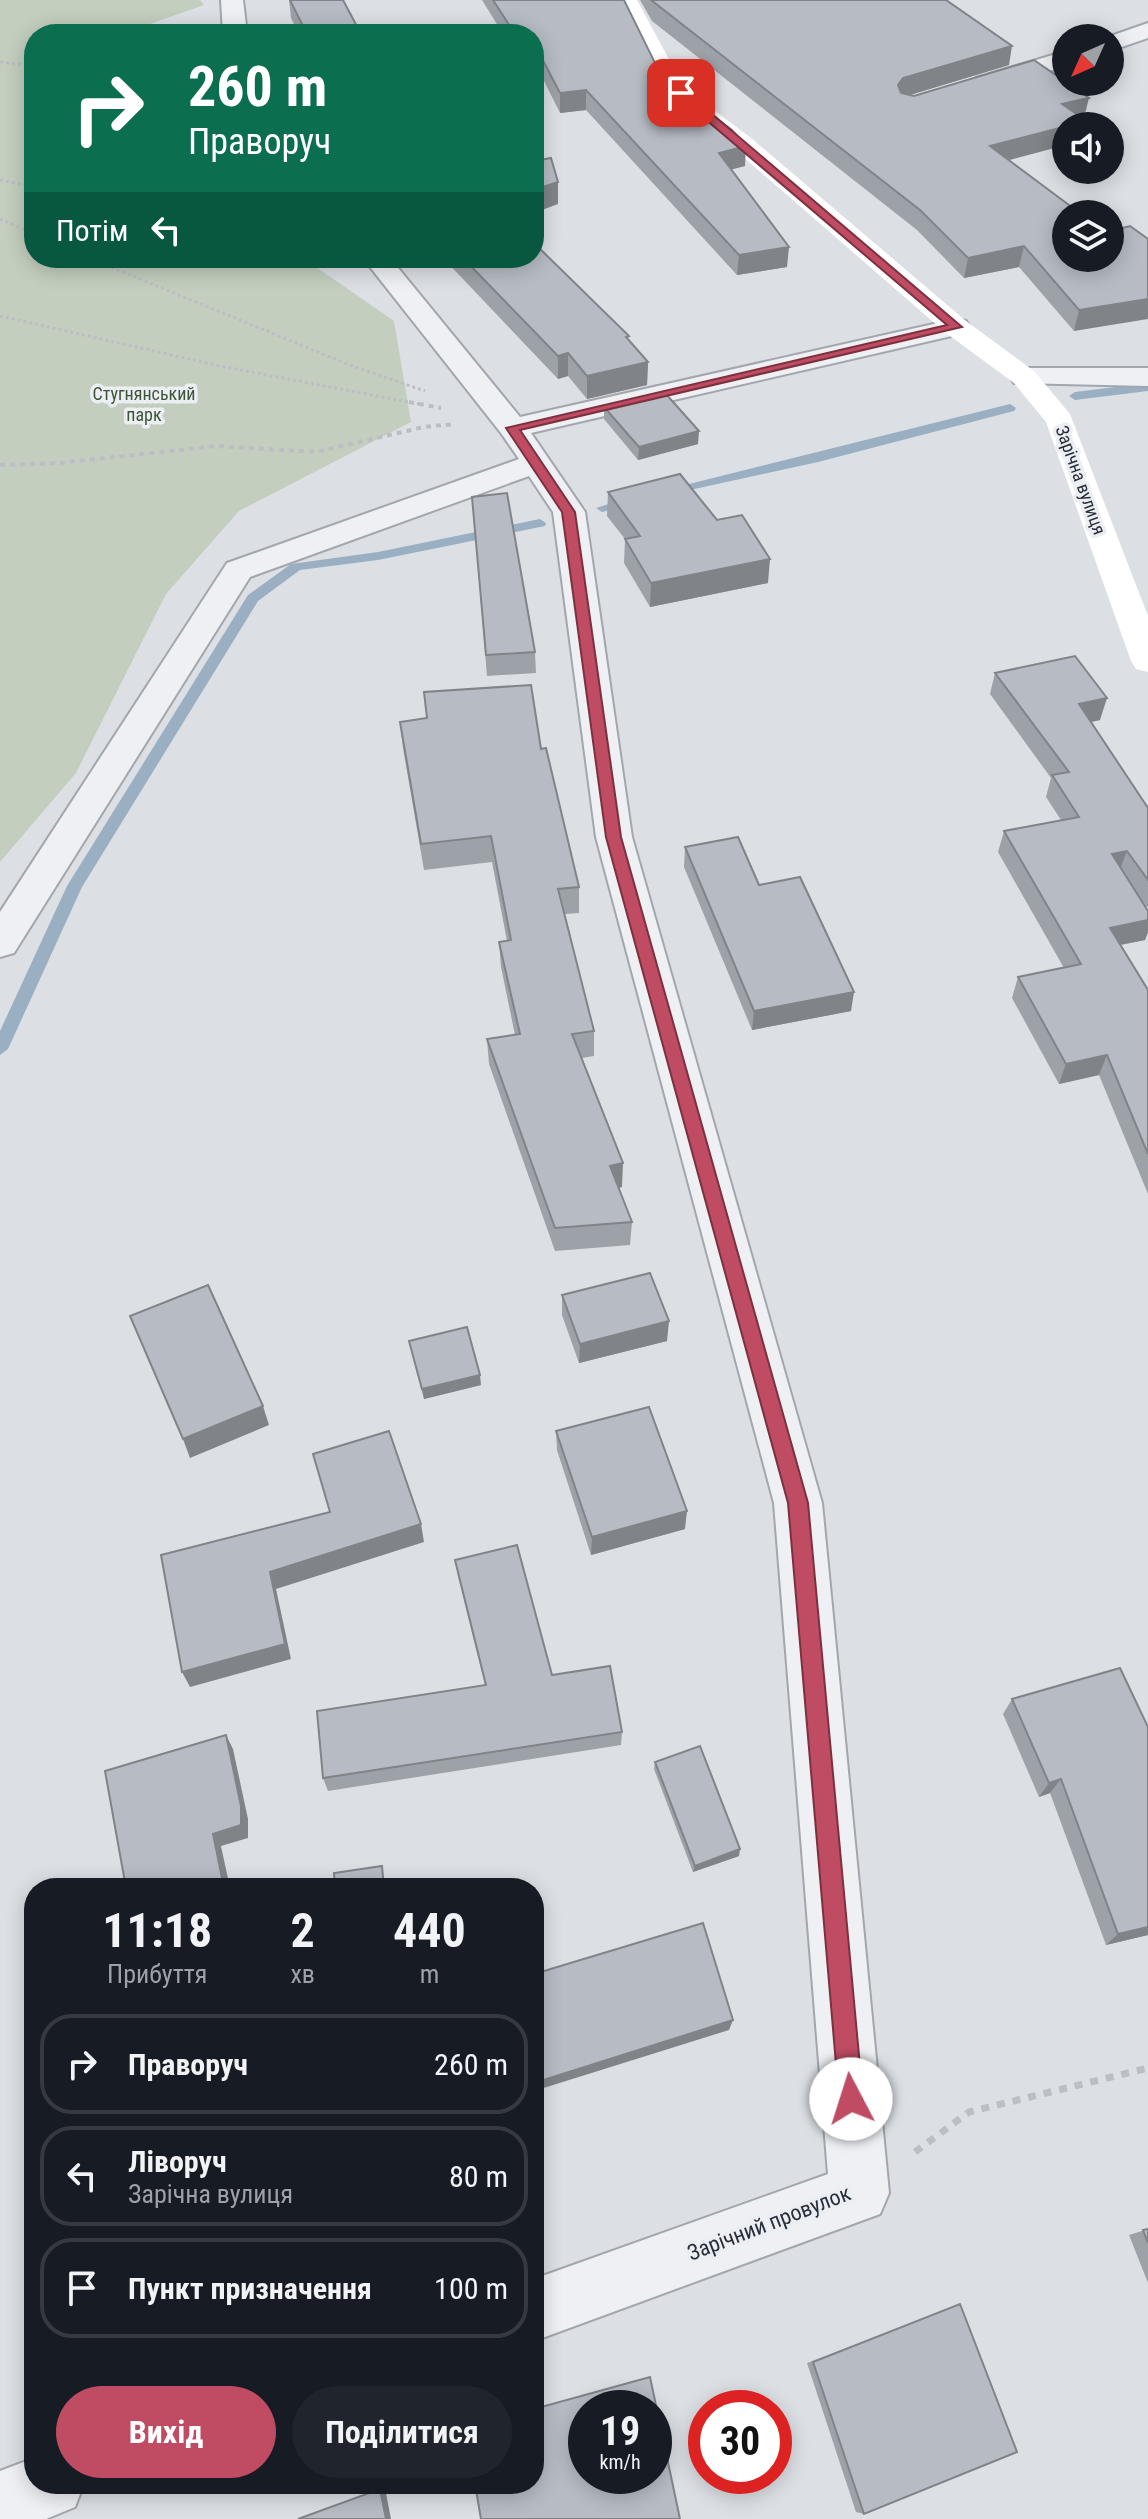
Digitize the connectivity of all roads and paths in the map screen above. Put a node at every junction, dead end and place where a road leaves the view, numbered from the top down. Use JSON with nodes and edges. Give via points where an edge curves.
{"nodes":[{"id":1,"x":232,"y":0,"type":"edge"},
{"id":2,"x":626,"y":0,"type":"edge"},
{"id":3,"x":234,"y":24,"type":"edge"},
{"id":4,"x":1148,"y":30,"type":"edge"},
{"id":5,"x":1124,"y":39,"type":"edge"},
{"id":6,"x":0,"y":62,"type":"edge"},
{"id":7,"x":1052,"y":62,"type":"edge"},
{"id":8,"x":24,"y":65,"type":"edge"},
{"id":9,"x":967,"y":88,"type":"edge"},
{"id":10,"x":0,"y":180,"type":"edge"},
{"id":11,"x":24,"y":185,"type":"edge"},
{"id":12,"x":0,"y":219,"type":"edge"},
{"id":13,"x":24,"y":230,"type":"edge"},
{"id":14,"x":113,"y":268,"type":"edge"},
{"id":15,"x":384,"y":268,"type":"edge"},
{"id":16,"x":0,"y":316,"type":"edge"},
{"id":17,"x":956,"y":327,"type":"junction"},
{"id":18,"x":1024,"y":377,"type":"junction"},
{"id":19,"x":1148,"y":377,"type":"edge"},
{"id":20,"x":514,"y":432,"type":"junction"},
{"id":21,"x":0,"y":465,"type":"edge"},
{"id":22,"x":1148,"y":661,"type":"edge"},
{"id":23,"x":0,"y":943,"type":"edge"},
{"id":24,"x":1148,"y":2068,"type":"edge"},
{"id":25,"x":859,"y":2193,"type":"junction"},
{"id":26,"x":544,"y":2306,"type":"edge"},
{"id":27,"x":26,"y":2494,"type":"edge"},
{"id":28,"x":0,"y":2504,"type":"edge"}],
"edges":[{"from":1,"to":3,"type":"street"},
{"from":2,"to":17,"type":"street","name":"Зарічна вулиця","via":[[668,79],[694,107]]},
{"from":4,"to":5,"type":"street"},
{"from":6,"to":8,"type":"path"},
{"from":7,"to":9,"type":"street"},
{"from":10,"to":11,"type":"path"},
{"from":12,"to":13,"type":"path"},
{"from":14,"to":20,"type":"path"},
{"from":15,"to":20,"type":"street","name":"Зарічний провулок"},
{"from":16,"to":20,"type":"path","via":[[399,401]]},
{"from":17,"to":18,"type":"street","name":"Зарічна вулиця"},
{"from":17,"to":20,"type":"street"},
{"from":18,"to":19,"type":"street"},
{"from":18,"to":22,"type":"street","name":"Зарічна вулиця","via":[[1060,420]]},
{"from":20,"to":21,"type":"path","via":[[424,427],[316,452],[217,446]]},
{"from":20,"to":23,"type":"street","via":[[238,570]]},
{"from":20,"to":25,"type":"street","name":"Зарічний провулок","via":[[569,512],[614,837],[798,1503]]},
{"from":24,"to":25,"type":"path","via":[[969,2112]]},
{"from":25,"to":26,"type":"street","name":"Зарічний провулок"},
{"from":27,"to":28,"type":"street"}]}
